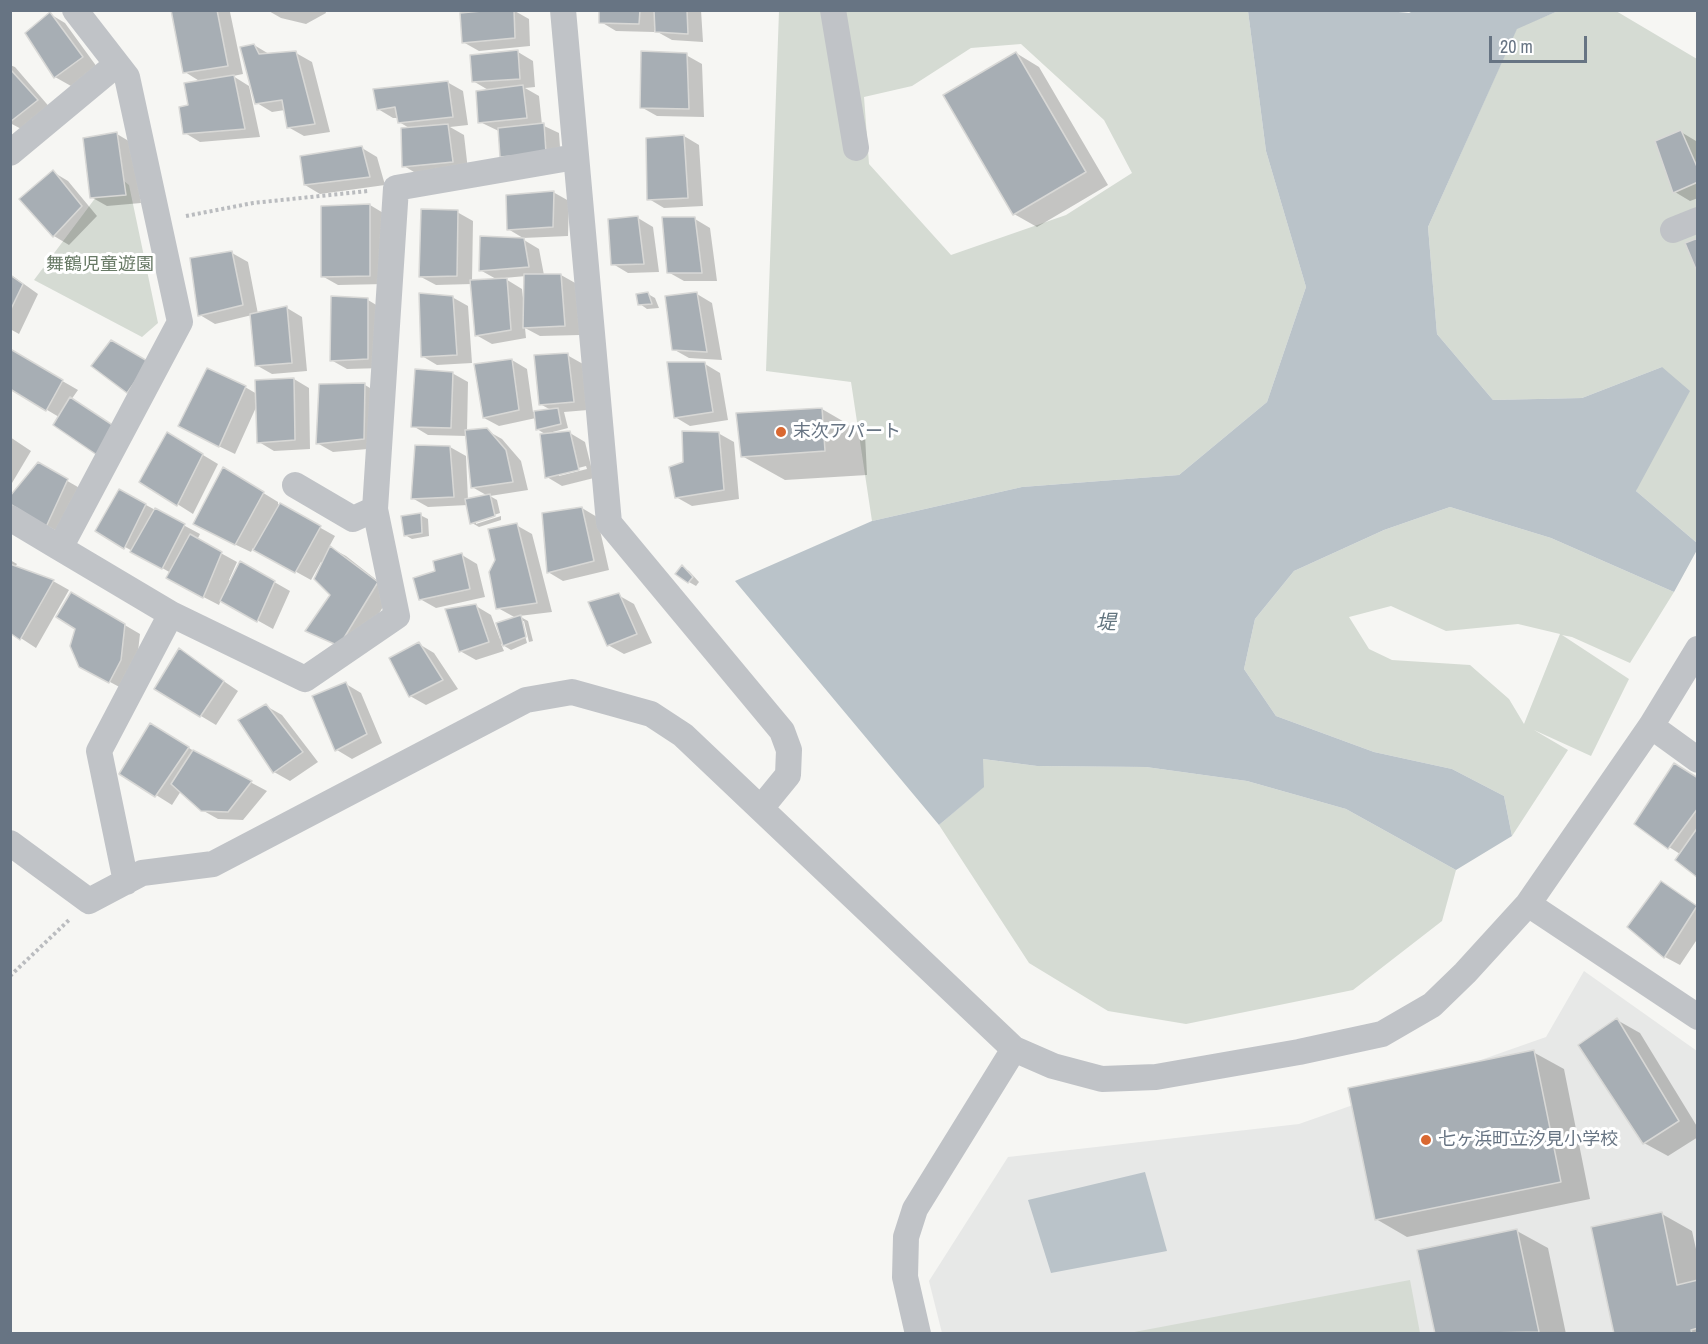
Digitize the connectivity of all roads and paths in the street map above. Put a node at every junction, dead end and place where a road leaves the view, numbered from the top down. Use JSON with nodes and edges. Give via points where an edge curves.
{"nodes":[{"id":1,"x":75,"y":10,"type":"edge"},
{"id":2,"x":563,"y":10,"type":"edge"},
{"id":3,"x":833,"y":10,"type":"edge"},
{"id":4,"x":117,"y":64,"type":"junction"},
{"id":5,"x":856,"y":148,"type":"dead end"},
{"id":6,"x":10,"y":153,"type":"edge"},
{"id":7,"x":575,"y":157,"type":"junction"},
{"id":8,"x":396,"y":188,"type":"junction"},
{"id":9,"x":1698,"y":220,"type":"edge"},
{"id":10,"x":159,"y":222,"type":"junction"},
{"id":11,"x":1673,"y":230,"type":"dead end"},
{"id":12,"x":295,"y":484,"type":"dead end"},
{"id":13,"x":375,"y":509,"type":"junction"},
{"id":14,"x":10,"y":518,"type":"edge"},
{"id":15,"x":60,"y":548,"type":"junction"},
{"id":16,"x":171,"y":614,"type":"junction"},
{"id":17,"x":1698,"y":649,"type":"edge"},
{"id":18,"x":1651,"y":726,"type":"junction"},
{"id":19,"x":1698,"y":760,"type":"edge"},
{"id":20,"x":761,"y":808,"type":"junction"},
{"id":21,"x":10,"y":843,"type":"edge"},
{"id":22,"x":126,"y":882,"type":"junction"},
{"id":23,"x":89,"y":901,"type":"junction"},
{"id":24,"x":1528,"y":904,"type":"junction"},
{"id":25,"x":10,"y":976,"type":"edge"},
{"id":26,"x":1698,"y":1017,"type":"edge"},
{"id":27,"x":1014,"y":1049,"type":"junction"},
{"id":28,"x":918,"y":1334,"type":"edge"}],
"edges":[{"from":1,"to":4,"type":"street"},
{"from":2,"to":7,"type":"street"},
{"from":3,"to":5,"type":"street"},
{"from":4,"to":6,"type":"street"},
{"from":4,"to":10,"type":"street","via":[[127,77]]},
{"from":7,"to":8,"type":"street"},
{"from":7,"to":20,"type":"street","via":[[609,523],[782,731],[789,750],[788,775]]},
{"from":8,"to":10,"type":"path","via":[[253,202]]},
{"from":8,"to":13,"type":"street"},
{"from":9,"to":11,"type":"street"},
{"from":10,"to":15,"type":"street","via":[[180,322]]},
{"from":12,"to":13,"type":"street","via":[[353,519]]},
{"from":13,"to":16,"type":"street","via":[[397,616],[305,679]]},
{"from":14,"to":15,"type":"street"},
{"from":15,"to":16,"type":"street"},
{"from":16,"to":22,"type":"street","via":[[99,751]]},
{"from":17,"to":18,"type":"street"},
{"from":18,"to":19,"type":"street"},
{"from":18,"to":24,"type":"street"},
{"from":20,"to":22,"type":"street","via":[[683,735],[651,714],[572,692],[526,700],[213,864],[142,873]]},
{"from":20,"to":27,"type":"street"},
{"from":21,"to":23,"type":"street"},
{"from":22,"to":23,"type":"street"},
{"from":23,"to":25,"type":"path"},
{"from":24,"to":26,"type":"street"},
{"from":24,"to":27,"type":"street","via":[[1432,1005],[1383,1034],[1145,1077],[1102,1079],[1053,1066]]},
{"from":27,"to":28,"type":"street","via":[[915,1209],[906,1238],[905,1277]]}]}
